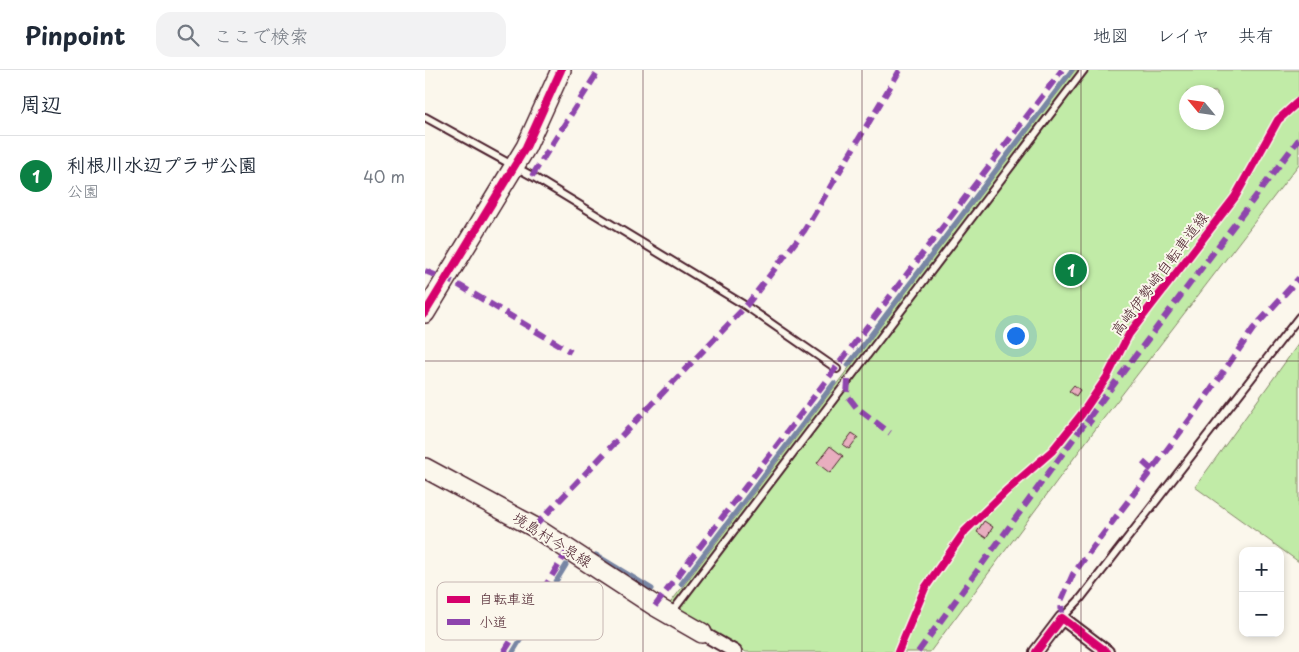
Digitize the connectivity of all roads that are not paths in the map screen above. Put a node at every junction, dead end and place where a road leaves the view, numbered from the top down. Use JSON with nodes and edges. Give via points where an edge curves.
{"nodes":[{"id":1,"x":561,"y":70,"type":"edge"},
{"id":2,"x":1084,"y":70,"type":"edge"},
{"id":3,"x":425,"y":117,"type":"edge"},
{"id":4,"x":513,"y":166,"type":"junction"},
{"id":5,"x":425,"y":314,"type":"edge"},
{"id":6,"x":1299,"y":317,"type":"edge"},
{"id":7,"x":837,"y":369,"type":"dead end"},
{"id":8,"x":425,"y":468,"type":"edge"},
{"id":9,"x":669,"y":614,"type":"junction"},
{"id":10,"x":1062,"y":618,"type":"junction"},
{"id":11,"x":702,"y":633,"type":"joint"},
{"id":12,"x":735,"y":652,"type":"edge"},
{"id":13,"x":1036,"y":652,"type":"edge"},
{"id":14,"x":1107,"y":652,"type":"edge"}],
"edges":[{"from":1,"to":4,"type":"main road","via":[[539,123]]},
{"from":2,"to":9,"type":"lane"},
{"from":3,"to":4,"type":"lane"},
{"from":4,"to":5,"type":"main road"},
{"from":4,"to":7,"type":"lane","via":[[746,306]]},
{"from":6,"to":10,"type":"lane"},
{"from":8,"to":9,"type":"main road","name":"境島村今泉線","via":[[534,526]]},
{"from":9,"to":11,"type":"main road","name":"境島村今泉線"},
{"from":10,"to":13,"type":"street"},
{"from":10,"to":14,"type":"street"},
{"from":11,"to":12,"type":"street"}]}
